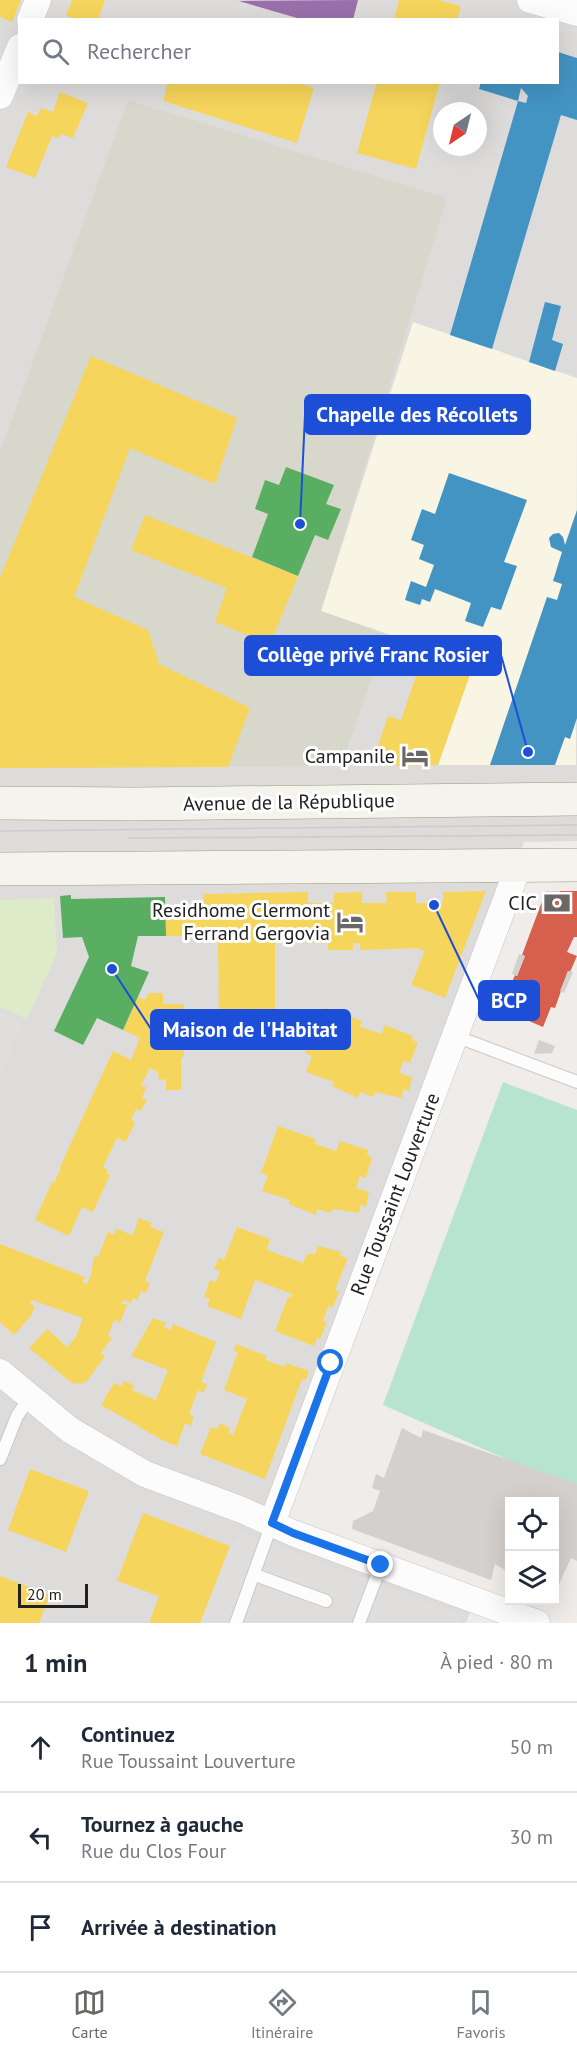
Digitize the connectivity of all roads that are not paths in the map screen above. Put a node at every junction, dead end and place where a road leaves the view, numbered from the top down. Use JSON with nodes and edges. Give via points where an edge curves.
{"nodes":[{"id":1,"x":38,"y":0,"type":"edge"},
{"id":2,"x":530,"y":0,"type":"edge"},
{"id":3,"x":577,"y":13,"type":"edge"},
{"id":4,"x":31,"y":18,"type":"edge"},
{"id":5,"x":18,"y":52,"type":"edge"},
{"id":6,"x":0,"y":96,"type":"edge"},
{"id":7,"x":577,"y":799,"type":"edge"},
{"id":8,"x":0,"y":803,"type":"edge"},
{"id":9,"x":519,"y":865,"type":"junction"},
{"id":10,"x":577,"y":865,"type":"edge"},
{"id":11,"x":0,"y":869,"type":"edge"},
{"id":12,"x":455,"y":1036,"type":"junction"},
{"id":13,"x":577,"y":1083,"type":"edge"},
{"id":14,"x":0,"y":1372,"type":"edge"},
{"id":15,"x":30,"y":1397,"type":"junction"},
{"id":16,"x":0,"y":1459,"type":"edge"},
{"id":17,"x":272,"y":1523,"type":"junction"},
{"id":18,"x":381,"y":1565,"type":"junction"},
{"id":19,"x":255,"y":1575,"type":"junction"},
{"id":20,"x":326,"y":1601,"type":"dead end"},
{"id":21,"x":508,"y":1618,"type":"edge"},
{"id":22,"x":236,"y":1623,"type":"edge"},
{"id":23,"x":359,"y":1623,"type":"edge"},
{"id":24,"x":537,"y":1623,"type":"edge"}],
"edges":[{"from":1,"to":4,"type":"street"},
{"from":2,"to":3,"type":"street"},
{"from":5,"to":6,"type":"street"},
{"from":7,"to":8,"type":"main road","name":"Avenue de la République"},
{"from":9,"to":10,"type":"main road"},
{"from":9,"to":11,"type":"main road"},
{"from":9,"to":12,"type":"street","name":"Rue Toussaint Louverture"},
{"from":12,"to":13,"type":"lane"},
{"from":12,"to":17,"type":"street","name":"Rue Toussaint Louverture"},
{"from":14,"to":15,"type":"street"},
{"from":15,"to":16,"type":"lane","via":[[17,1416]]},
{"from":15,"to":17,"type":"street","via":[[70,1430],[145,1474]]},
{"from":17,"to":18,"type":"street"},
{"from":17,"to":19,"type":"lane"},
{"from":18,"to":21,"type":"street"},
{"from":18,"to":23,"type":"lane"},
{"from":19,"to":20,"type":"lane"},
{"from":19,"to":22,"type":"lane"},
{"from":21,"to":24,"type":"street"}]}
